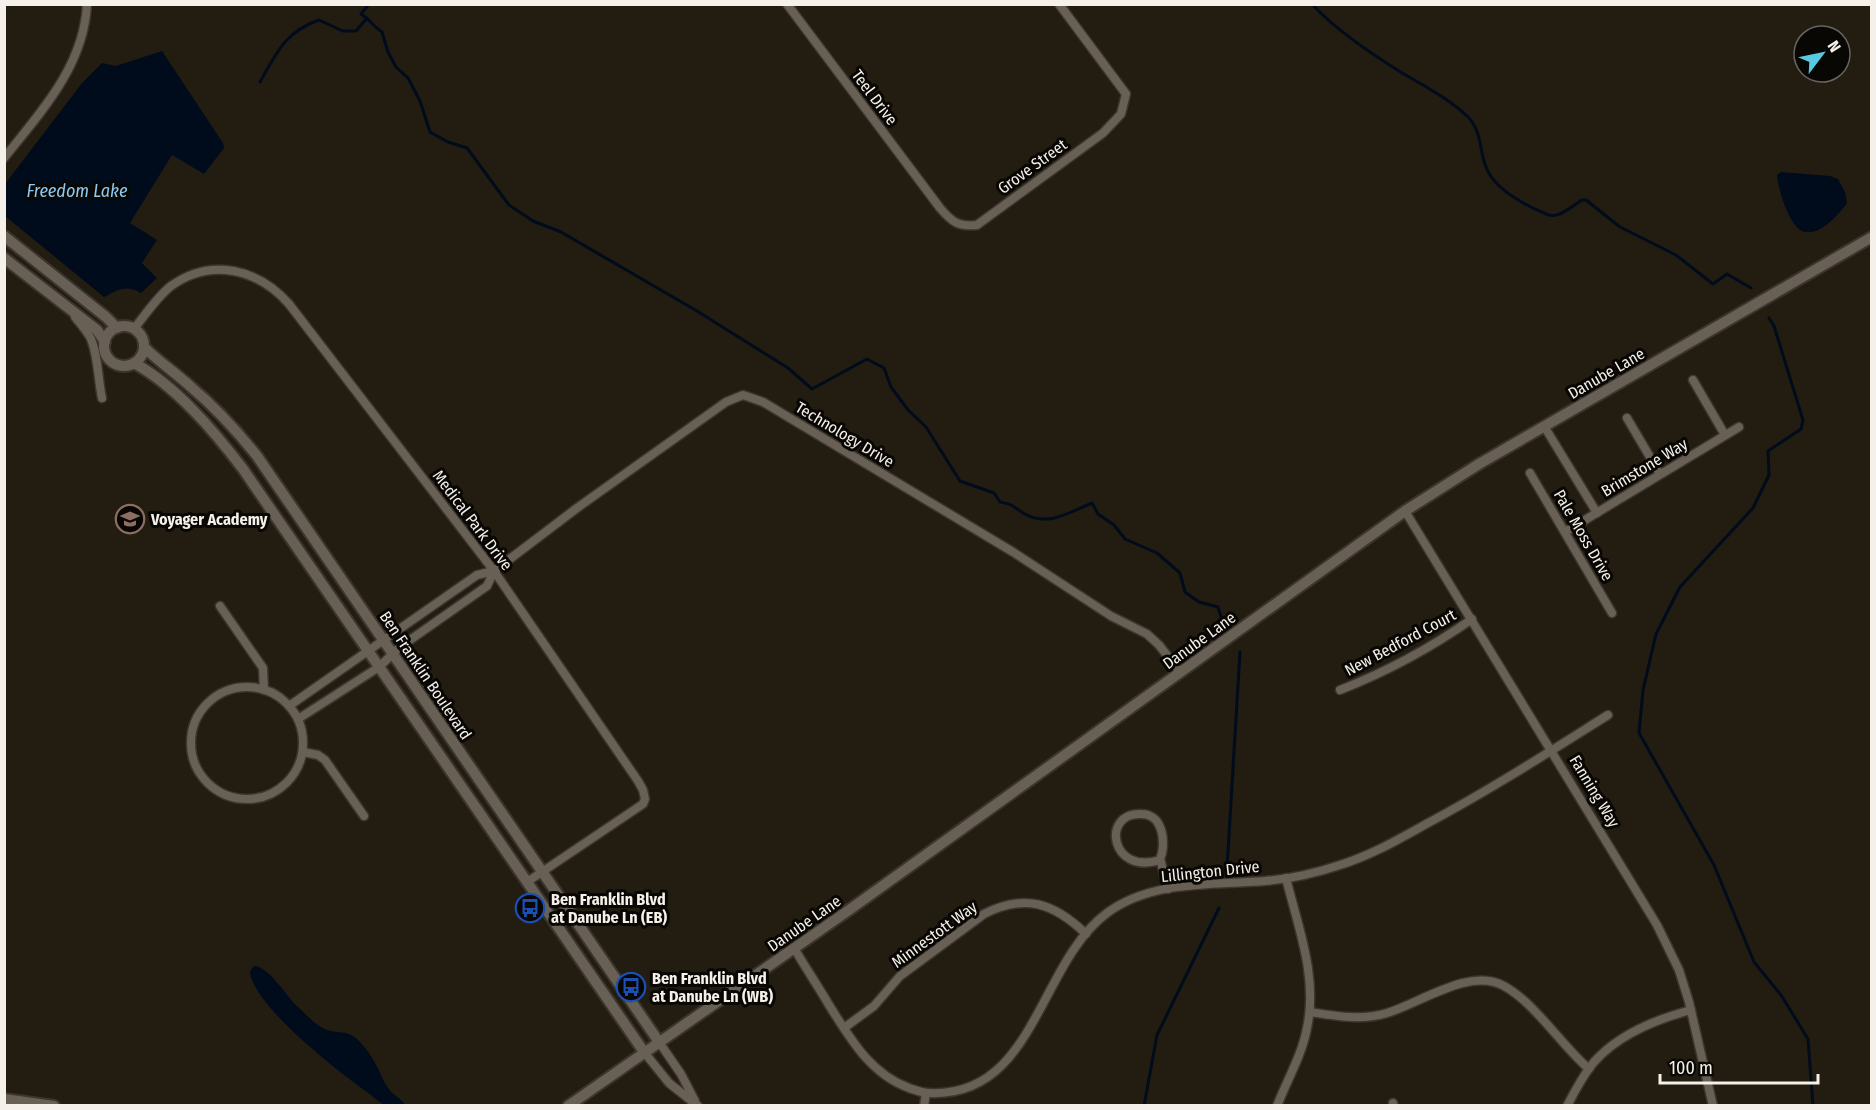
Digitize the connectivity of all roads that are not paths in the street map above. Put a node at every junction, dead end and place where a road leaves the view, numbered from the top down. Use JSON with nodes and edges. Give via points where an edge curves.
{"nodes":[{"id":1,"x":87,"y":4,"type":"edge"},
{"id":2,"x":787,"y":4,"type":"edge"},
{"id":3,"x":1059,"y":4,"type":"edge"},
{"id":4,"x":4,"y":158,"type":"edge"},
{"id":5,"x":940,"y":208,"type":"joint"},
{"id":6,"x":4,"y":236,"type":"edge"},
{"id":7,"x":1872,"y":237,"type":"edge"},
{"id":8,"x":4,"y":258,"type":"edge"},
{"id":9,"x":65,"y":306,"type":"junction"},
{"id":10,"x":117,"y":328,"type":"junction"},
{"id":11,"x":134,"y":329,"type":"junction"},
{"id":12,"x":105,"y":342,"type":"junction"},
{"id":13,"x":144,"y":347,"type":"junction"},
{"id":14,"x":134,"y":363,"type":"junction"},
{"id":15,"x":1693,"y":380,"type":"dead end"},
{"id":16,"x":102,"y":398,"type":"dead end"},
{"id":17,"x":1627,"y":418,"type":"dead end"},
{"id":18,"x":1544,"y":426,"type":"junction"},
{"id":19,"x":1739,"y":427,"type":"dead end"},
{"id":20,"x":1725,"y":435,"type":"junction"},
{"id":21,"x":1530,"y":473,"type":"dead end"},
{"id":22,"x":1660,"y":474,"type":"junction"},
{"id":23,"x":1406,"y":512,"type":"junction"},
{"id":24,"x":1597,"y":513,"type":"junction"},
{"id":25,"x":1565,"y":532,"type":"junction"},
{"id":26,"x":494,"y":571,"type":"junction"},
{"id":27,"x":220,"y":606,"type":"dead end"},
{"id":28,"x":1612,"y":613,"type":"dead end"},
{"id":29,"x":1472,"y":619,"type":"junction"},
{"id":30,"x":384,"y":640,"type":"junction"},
{"id":31,"x":368,"y":650,"type":"junction"},
{"id":32,"x":394,"y":654,"type":"junction"},
{"id":33,"x":379,"y":667,"type":"junction"},
{"id":34,"x":1180,"y":672,"type":"junction"},
{"id":35,"x":264,"y":690,"type":"junction"},
{"id":36,"x":1340,"y":690,"type":"dead end"},
{"id":37,"x":289,"y":706,"type":"junction"},
{"id":38,"x":1608,"y":715,"type":"dead end"},
{"id":39,"x":298,"y":719,"type":"junction"},
{"id":40,"x":1552,"y":750,"type":"junction"},
{"id":41,"x":303,"y":752,"type":"junction"},
{"id":42,"x":363,"y":816,"type":"dead end"},
{"id":43,"x":1160,"y":860,"type":"junction"},
{"id":44,"x":543,"y":871,"type":"junction"},
{"id":45,"x":1286,"y":878,"type":"junction"},
{"id":46,"x":527,"y":882,"type":"junction"},
{"id":47,"x":1168,"y":889,"type":"junction"},
{"id":48,"x":1086,"y":934,"type":"junction"},
{"id":49,"x":794,"y":948,"type":"junction"},
{"id":50,"x":1691,"y":1010,"type":"junction"},
{"id":51,"x":1310,"y":1012,"type":"junction"},
{"id":52,"x":844,"y":1028,"type":"junction"},
{"id":53,"x":659,"y":1042,"type":"junction"},
{"id":54,"x":644,"y":1052,"type":"junction"},
{"id":55,"x":1589,"y":1070,"type":"junction"},
{"id":56,"x":926,"y":1093,"type":"junction"},
{"id":57,"x":4,"y":1099,"type":"edge"},
{"id":58,"x":697,"y":1105,"type":"edge"},
{"id":59,"x":54,"y":1106,"type":"edge"},
{"id":60,"x":568,"y":1106,"type":"edge"},
{"id":61,"x":924,"y":1106,"type":"edge"},
{"id":62,"x":1277,"y":1106,"type":"edge"},
{"id":63,"x":1567,"y":1106,"type":"edge"},
{"id":64,"x":1713,"y":1106,"type":"edge"}],
"edges":[{"from":1,"to":4,"type":"street","via":[[72,65]]},
{"from":2,"to":5,"type":"street","name":"Teel Drive"},
{"from":3,"to":5,"type":"street","name":"Grove Street","via":[[1126,94],[1121,114],[1103,133],[977,225],[952,222]]},
{"from":6,"to":10,"type":"street"},
{"from":7,"to":18,"type":"street","name":"Danube Lane"},
{"from":8,"to":9,"type":"street"},
{"from":9,"to":12,"type":"street","via":[[97,330]]},
{"from":9,"to":16,"type":"street","via":[[91,338]]},
{"from":10,"to":11,"type":"street"},
{"from":10,"to":12,"type":"street"},
{"from":11,"to":13,"type":"street"},
{"from":11,"to":26,"type":"street","name":"Medical Park Drive","via":[[171,287],[198,274],[234,270],[266,283],[289,304]]},
{"from":12,"to":14,"type":"street","via":[[106,354],[115,364]]},
{"from":13,"to":14,"type":"street"},
{"from":13,"to":30,"type":"street","name":"Ben Franklin Boulevard","via":[[239,433]]},
{"from":14,"to":31,"type":"street","name":"Ben Franklin Boulevard","via":[[149,371],[224,444]]},
{"from":15,"to":20,"type":"street"},
{"from":17,"to":22,"type":"street"},
{"from":18,"to":23,"type":"street","name":"Danube Lane"},
{"from":18,"to":24,"type":"street"},
{"from":19,"to":20,"type":"street","name":"Brimstone Way"},
{"from":20,"to":22,"type":"street","name":"Brimstone Way"},
{"from":21,"to":25,"type":"street","name":"Pale Moss Drive"},
{"from":22,"to":24,"type":"street","name":"Brimstone Way"},
{"from":23,"to":29,"type":"street","name":"Fanning Way"},
{"from":23,"to":34,"type":"street","name":"Danube Lane"},
{"from":24,"to":25,"type":"street","name":"Brimstone Way"},
{"from":25,"to":28,"type":"street","name":"Pale Moss Drive"},
{"from":26,"to":30,"type":"street","name":"Technology Drive","via":[[477,575]]},
{"from":26,"to":32,"type":"street","name":"Technology Drive","via":[[487,586]]},
{"from":26,"to":34,"type":"street","name":"Technology Drive","via":[[724,404],[750,396],[1013,552],[1111,616],[1147,634]]},
{"from":26,"to":44,"type":"street","name":"Medical Park Drive","via":[[638,781],[645,799]]},
{"from":27,"to":35,"type":"street","via":[[263,668]]},
{"from":29,"to":36,"type":"street","name":"New Bedford Court","via":[[1423,650]]},
{"from":29,"to":40,"type":"street","name":"Fanning Way"},
{"from":30,"to":31,"type":"street","name":"Technology Drive"},
{"from":30,"to":32,"type":"street","name":"Ben Franklin Boulevard"},
{"from":31,"to":33,"type":"street","name":"Ben Franklin Boulevard"},
{"from":31,"to":37,"type":"street","name":"Technology Drive"},
{"from":32,"to":33,"type":"street","name":"Technology Drive"},
{"from":32,"to":44,"type":"street","name":"Ben Franklin Boulevard"},
{"from":33,"to":39,"type":"street","name":"Technology Drive"},
{"from":33,"to":46,"type":"street","name":"Ben Franklin Boulevard"},
{"from":34,"to":49,"type":"street","name":"Danube Lane"},
{"from":35,"to":37,"type":"street"},
{"from":35,"to":41,"type":"street","via":[[251,687],[226,691],[201,712],[191,742],[192,755],[204,778],[218,791],[236,798],[262,798],[285,785]]},
{"from":37,"to":39,"type":"street"},
{"from":38,"to":40,"type":"street","name":"Lillington Drive"},
{"from":39,"to":41,"type":"street"},
{"from":40,"to":45,"type":"street","name":"Lillington Drive","via":[[1385,847],[1340,865]]},
{"from":40,"to":50,"type":"street","name":"Fanning Way","via":[[1657,925],[1679,970]]},
{"from":41,"to":42,"type":"street","via":[[325,760]]},
{"from":43,"to":43,"type":"street","via":[[1131,861],[1125,857],[1115,842],[1119,823],[1135,813],[1155,819],[1162,836]]},
{"from":43,"to":47,"type":"street"},
{"from":44,"to":46,"type":"street","name":"Medical Park Drive"},
{"from":44,"to":53,"type":"street","name":"Ben Franklin Boulevard"},
{"from":45,"to":47,"type":"street","name":"Lillington Drive"},
{"from":45,"to":51,"type":"street","via":[[1306,952]]},
{"from":46,"to":54,"type":"street","name":"Ben Franklin Boulevard"},
{"from":47,"to":48,"type":"street","name":"Lillington Drive","via":[[1122,904]]},
{"from":48,"to":52,"type":"street","name":"Minnestott Way","via":[[1065,917],[1036,903],[1015,902],[998,907],[900,976],[874,1006]]},
{"from":48,"to":56,"type":"street","name":"Lillington Drive","via":[[1069,956],[1009,1060],[996,1072],[963,1089]]},
{"from":49,"to":52,"type":"street","name":"Lillington Drive"},
{"from":49,"to":53,"type":"street","name":"Danube Lane"},
{"from":50,"to":55,"type":"street","via":[[1645,1026],[1606,1051]]},
{"from":50,"to":64,"type":"street","name":"Fanning Way"},
{"from":51,"to":55,"type":"street","via":[[1352,1017],[1386,1014],[1448,987],[1480,982],[1503,985]]},
{"from":51,"to":62,"type":"street","via":[[1299,1054]]},
{"from":52,"to":56,"type":"street","name":"Lillington Drive","via":[[883,1074]]},
{"from":53,"to":54,"type":"street","name":"Danube Lane"},
{"from":53,"to":58,"type":"street"},
{"from":54,"to":58,"type":"street","via":[[669,1083]]},
{"from":54,"to":60,"type":"street","name":"Danube Lane"},
{"from":55,"to":63,"type":"street"},
{"from":56,"to":61,"type":"street"},
{"from":57,"to":59,"type":"street"}]}
